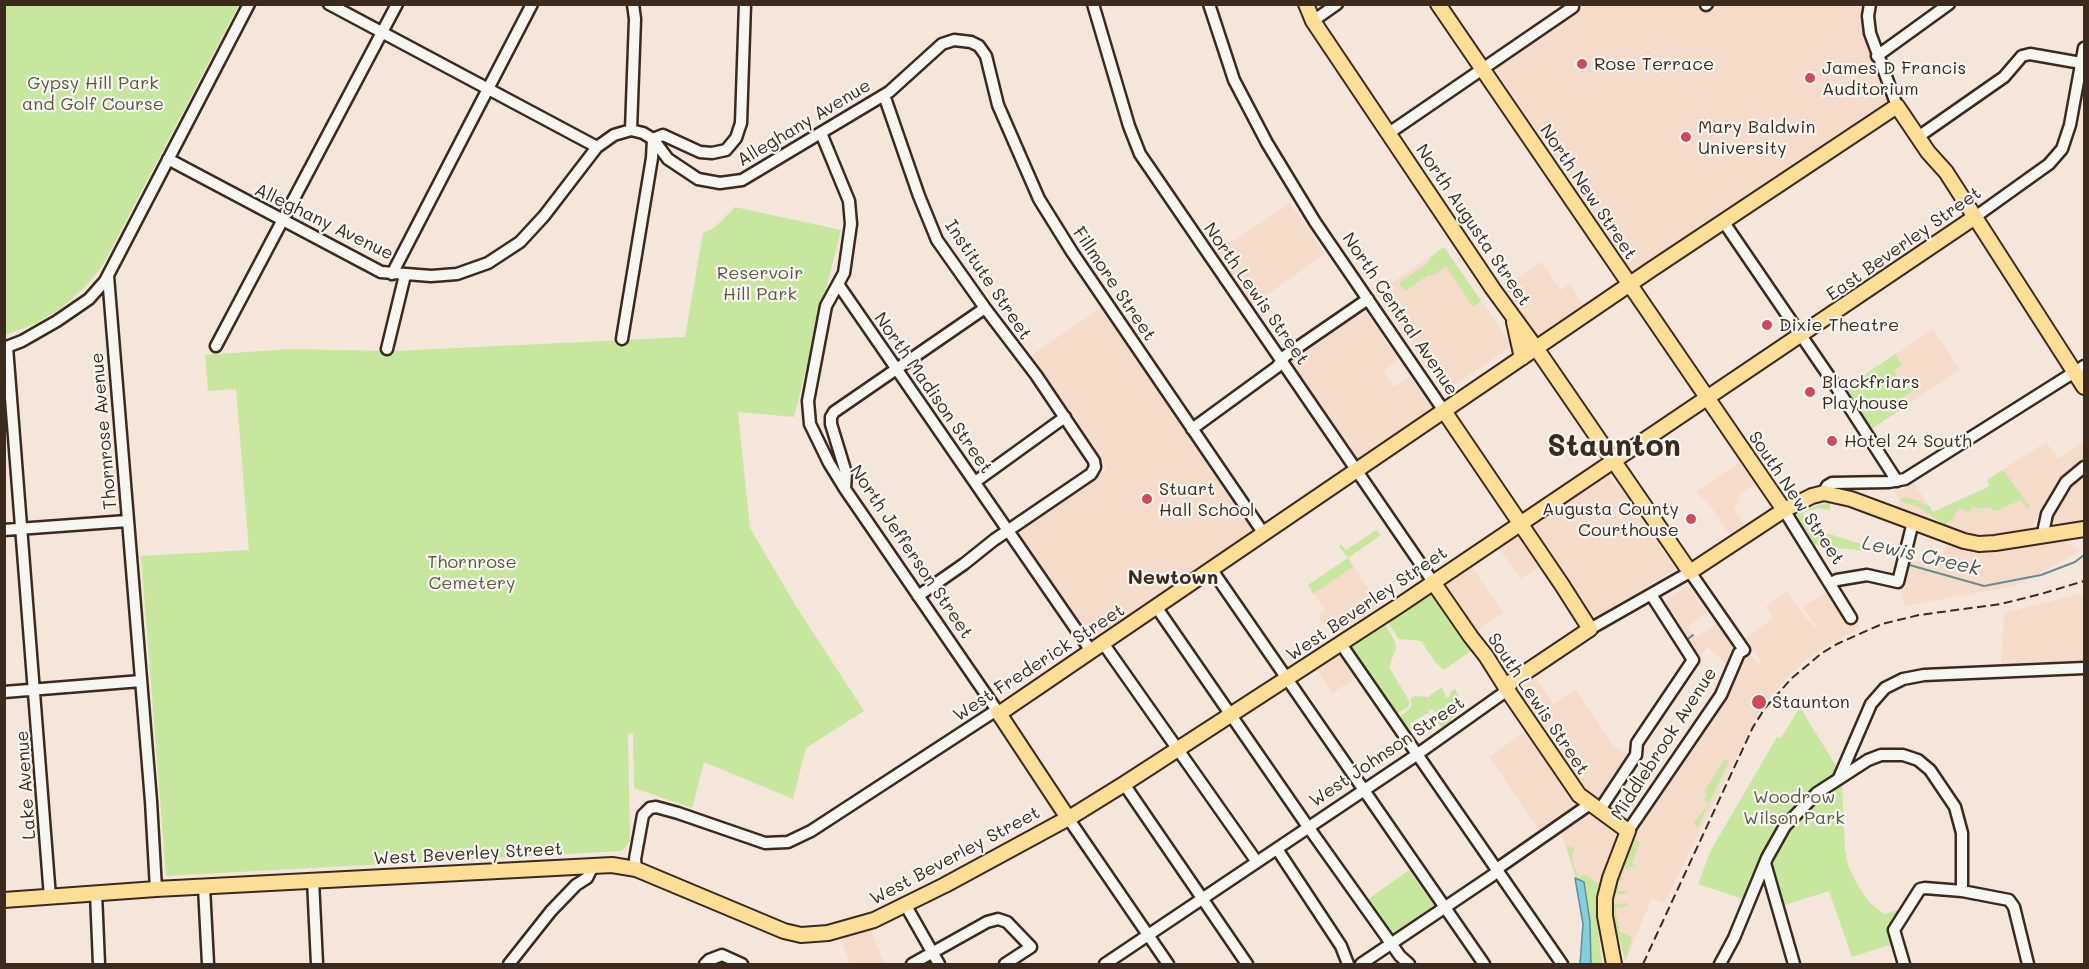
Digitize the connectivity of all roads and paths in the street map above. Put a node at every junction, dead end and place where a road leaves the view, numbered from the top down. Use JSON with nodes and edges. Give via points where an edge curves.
{"nodes":[{"id":1,"x":249,"y":4,"type":"edge"},
{"id":2,"x":329,"y":4,"type":"edge"},
{"id":3,"x":397,"y":4,"type":"edge"},
{"id":4,"x":532,"y":4,"type":"edge"},
{"id":5,"x":633,"y":4,"type":"edge"},
{"id":6,"x":745,"y":4,"type":"edge"},
{"id":7,"x":1094,"y":4,"type":"edge"},
{"id":8,"x":1209,"y":4,"type":"edge"},
{"id":9,"x":1306,"y":4,"type":"edge"},
{"id":10,"x":1337,"y":4,"type":"edge"},
{"id":11,"x":1438,"y":4,"type":"edge"},
{"id":12,"x":1870,"y":4,"type":"edge"},
{"id":13,"x":1949,"y":4,"type":"edge"},
{"id":14,"x":1572,"y":6,"type":"edge"},
{"id":15,"x":1313,"y":21,"type":"junction"},
{"id":16,"x":382,"y":33,"type":"junction"},
{"id":17,"x":967,"y":41,"type":"joint"},
{"id":18,"x":2085,"y":48,"type":"edge"},
{"id":19,"x":1877,"y":56,"type":"junction"},
{"id":20,"x":2081,"y":63,"type":"junction"},
{"id":21,"x":1482,"y":69,"type":"junction"},
{"id":22,"x":488,"y":90,"type":"junction"},
{"id":23,"x":884,"y":95,"type":"junction"},
{"id":24,"x":1897,"y":106,"type":"junction"},
{"id":25,"x":631,"y":130,"type":"junction"},
{"id":26,"x":820,"y":133,"type":"junction"},
{"id":27,"x":1389,"y":133,"type":"junction"},
{"id":28,"x":1918,"y":137,"type":"junction"},
{"id":29,"x":653,"y":139,"type":"junction"},
{"id":30,"x":597,"y":147,"type":"junction"},
{"id":31,"x":168,"y":159,"type":"junction"},
{"id":32,"x":1975,"y":217,"type":"junction"},
{"id":33,"x":284,"y":221,"type":"junction"},
{"id":34,"x":1723,"y":221,"type":"junction"},
{"id":35,"x":392,"y":274,"type":"junction"},
{"id":36,"x":405,"y":275,"type":"junction"},
{"id":37,"x":108,"y":276,"type":"junction"},
{"id":38,"x":838,"y":284,"type":"junction"},
{"id":39,"x":1630,"y":285,"type":"junction"},
{"id":40,"x":1368,"y":298,"type":"junction"},
{"id":41,"x":985,"y":308,"type":"junction"},
{"id":42,"x":1512,"y":317,"type":"junction"},
{"id":43,"x":1801,"y":336,"type":"junction"},
{"id":44,"x":622,"y":339,"type":"dead end"},
{"id":45,"x":216,"y":346,"type":"dead end"},
{"id":46,"x":6,"y":347,"type":"edge"},
{"id":47,"x":1536,"y":348,"type":"junction"},
{"id":48,"x":387,"y":349,"type":"dead end"},
{"id":49,"x":1522,"y":358,"type":"junction"},
{"id":50,"x":1282,"y":361,"type":"junction"},
{"id":51,"x":2080,"y":368,"type":"edge"},
{"id":52,"x":896,"y":369,"type":"junction"},
{"id":53,"x":2085,"y":387,"type":"edge"},
{"id":54,"x":1707,"y":399,"type":"junction"},
{"id":55,"x":1444,"y":411,"type":"junction"},
{"id":56,"x":1065,"y":417,"type":"junction"},
{"id":57,"x":1192,"y":429,"type":"junction"},
{"id":58,"x":1615,"y":461,"type":"junction"},
{"id":59,"x":2085,"y":467,"type":"edge"},
{"id":60,"x":1356,"y":470,"type":"junction"},
{"id":61,"x":1897,"y":481,"type":"junction"},
{"id":62,"x":975,"y":482,"type":"junction"},
{"id":63,"x":845,"y":489,"type":"junction"},
{"id":64,"x":1824,"y":493,"type":"junction"},
{"id":65,"x":1784,"y":510,"type":"junction"},
{"id":66,"x":127,"y":521,"type":"junction"},
{"id":67,"x":1913,"y":522,"type":"junction"},
{"id":68,"x":1521,"y":523,"type":"junction"},
{"id":69,"x":22,"y":528,"type":"junction"},
{"id":70,"x":4,"y":530,"type":"edge"},
{"id":71,"x":1008,"y":530,"type":"junction"},
{"id":72,"x":2083,"y":530,"type":"edge"},
{"id":73,"x":1264,"y":534,"type":"junction"},
{"id":74,"x":2044,"y":536,"type":"junction"},
{"id":75,"x":1212,"y":570,"type":"junction"},
{"id":76,"x":1690,"y":572,"type":"junction"},
{"id":77,"x":1433,"y":582,"type":"junction"},
{"id":78,"x":1831,"y":583,"type":"junction"},
{"id":79,"x":918,"y":596,"type":"junction"},
{"id":80,"x":1652,"y":596,"type":"junction"},
{"id":81,"x":1157,"y":608,"type":"junction"},
{"id":82,"x":1851,"y":618,"type":"dead end"},
{"id":83,"x":1590,"y":629,"type":"junction"},
{"id":84,"x":1103,"y":643,"type":"junction"},
{"id":85,"x":1341,"y":644,"type":"junction"},
{"id":86,"x":1091,"y":651,"type":"junction"},
{"id":87,"x":2085,"y":668,"type":"edge"},
{"id":88,"x":1287,"y":679,"type":"junction"},
{"id":89,"x":141,"y":681,"type":"junction"},
{"id":90,"x":1507,"y":688,"type":"junction"},
{"id":91,"x":35,"y":689,"type":"junction"},
{"id":92,"x":4,"y":692,"type":"edge"},
{"id":93,"x":998,"y":712,"type":"junction"},
{"id":94,"x":1232,"y":715,"type":"junction"},
{"id":95,"x":1178,"y":750,"type":"junction"},
{"id":96,"x":1417,"y":755,"type":"junction"},
{"id":97,"x":1839,"y":778,"type":"junction"},
{"id":98,"x":1125,"y":784,"type":"junction"},
{"id":99,"x":1364,"y":791,"type":"junction"},
{"id":100,"x":1594,"y":807,"type":"junction"},
{"id":101,"x":1068,"y":818,"type":"junction"},
{"id":102,"x":1309,"y":827,"type":"junction"},
{"id":103,"x":1628,"y":831,"type":"junction"},
{"id":104,"x":1276,"y":849,"type":"junction"},
{"id":105,"x":1257,"y":862,"type":"junction"},
{"id":106,"x":1765,"y":863,"type":"junction"},
{"id":107,"x":593,"y":866,"type":"junction"},
{"id":108,"x":636,"y":869,"type":"junction"},
{"id":109,"x":1497,"y":870,"type":"junction"},
{"id":110,"x":313,"y":880,"type":"junction"},
{"id":111,"x":204,"y":887,"type":"junction"},
{"id":112,"x":156,"y":889,"type":"junction"},
{"id":113,"x":1962,"y":891,"type":"junction"},
{"id":114,"x":96,"y":893,"type":"junction"},
{"id":115,"x":50,"y":897,"type":"junction"},
{"id":116,"x":1203,"y":899,"type":"junction"},
{"id":117,"x":4,"y":900,"type":"edge"},
{"id":118,"x":906,"y":906,"type":"junction"},
{"id":119,"x":1444,"y":908,"type":"junction"},
{"id":120,"x":1148,"y":935,"type":"junction"},
{"id":121,"x":1392,"y":944,"type":"junction"},
{"id":122,"x":932,"y":953,"type":"junction"},
{"id":123,"x":1400,"y":960,"type":"edge"},
{"id":124,"x":99,"y":964,"type":"edge"},
{"id":125,"x":208,"y":964,"type":"edge"},
{"id":126,"x":317,"y":964,"type":"edge"},
{"id":127,"x":509,"y":964,"type":"edge"},
{"id":128,"x":705,"y":964,"type":"edge"},
{"id":129,"x":742,"y":964,"type":"edge"},
{"id":130,"x":912,"y":964,"type":"edge"},
{"id":131,"x":939,"y":964,"type":"edge"},
{"id":132,"x":1005,"y":964,"type":"edge"},
{"id":133,"x":1105,"y":964,"type":"edge"},
{"id":134,"x":1168,"y":964,"type":"edge"},
{"id":135,"x":1247,"y":964,"type":"edge"},
{"id":136,"x":1348,"y":964,"type":"edge"},
{"id":137,"x":1361,"y":964,"type":"edge"},
{"id":138,"x":1409,"y":964,"type":"edge"},
{"id":139,"x":1484,"y":964,"type":"edge"},
{"id":140,"x":1562,"y":964,"type":"edge"},
{"id":141,"x":1614,"y":964,"type":"edge"},
{"id":142,"x":1720,"y":964,"type":"edge"},
{"id":143,"x":1794,"y":964,"type":"edge"},
{"id":144,"x":1904,"y":964,"type":"edge"},
{"id":145,"x":2028,"y":964,"type":"edge"}],
"edges":[{"from":1,"to":31,"type":"street"},
{"from":2,"to":16,"type":"street"},
{"from":3,"to":16,"type":"street"},
{"from":4,"to":22,"type":"street"},
{"from":5,"to":25,"type":"street"},
{"from":6,"to":29,"type":"street","via":[[741,123],[736,138],[726,150],[712,153],[700,152],[663,135]]},
{"from":7,"to":50,"type":"street","name":"North Lewis Street","via":[[1140,154]]},
{"from":8,"to":40,"type":"street","name":"North Central Avenue","via":[[1245,103],[1298,195]]},
{"from":9,"to":15,"type":"main road","name":"North Augusta Street"},
{"from":10,"to":15,"type":"street"},
{"from":11,"to":21,"type":"main road","name":"North New Street"},
{"from":12,"to":19,"type":"street","via":[[1868,27]]},
{"from":13,"to":19,"type":"street"},
{"from":14,"to":21,"type":"street"},
{"from":15,"to":27,"type":"main road","name":"North Augusta Street"},
{"from":16,"to":22,"type":"street"},
{"from":16,"to":33,"type":"street"},
{"from":17,"to":23,"type":"street","name":"Alleghany Avenue","via":[[954,40],[940,46]]},
{"from":17,"to":57,"type":"street","name":"Fillmore Street","via":[[985,53],[998,105],[1039,199]]},
{"from":18,"to":20,"type":"street","name":"East Beverley Street"},
{"from":19,"to":24,"type":"street"},
{"from":20,"to":28,"type":"street","via":[[2022,56],[2004,77]]},
{"from":20,"to":32,"type":"street","name":"East Beverley Street","via":[[2062,149],[2049,164]]},
{"from":21,"to":27,"type":"street"},
{"from":21,"to":39,"type":"main road","name":"North New Street"},
{"from":22,"to":30,"type":"street"},
{"from":22,"to":35,"type":"street"},
{"from":23,"to":26,"type":"street","name":"Alleghany Avenue"},
{"from":23,"to":41,"type":"street","name":"Institute Street","via":[[932,230]]},
{"from":24,"to":28,"type":"main road"},
{"from":24,"to":34,"type":"main road","name":"West Frederick Street"},
{"from":25,"to":29,"type":"street","name":"Alleghany Avenue"},
{"from":25,"to":30,"type":"street","name":"Alleghany Avenue","via":[[614,135]]},
{"from":26,"to":29,"type":"street","name":"Alleghany Avenue","via":[[752,176],[729,182],[702,180],[689,174],[668,159]]},
{"from":26,"to":38,"type":"street","via":[[850,207],[847,258]]},
{"from":27,"to":42,"type":"main road","name":"North Augusta Street"},
{"from":28,"to":32,"type":"main road"},
{"from":29,"to":44,"type":"street"},
{"from":30,"to":36,"type":"street","name":"Alleghany Avenue","via":[[525,238],[505,254],[457,274]]},
{"from":31,"to":33,"type":"street","name":"Alleghany Avenue"},
{"from":31,"to":37,"type":"street"},
{"from":32,"to":43,"type":"main road","name":"East Beverley Street"},
{"from":32,"to":51,"type":"main road"},
{"from":33,"to":35,"type":"street","name":"Alleghany Avenue","via":[[362,263]]},
{"from":33,"to":45,"type":"street"},
{"from":34,"to":39,"type":"main road","name":"West Frederick Street"},
{"from":34,"to":43,"type":"street"},
{"from":35,"to":36,"type":"street","name":"Alleghany Avenue"},
{"from":36,"to":48,"type":"street"},
{"from":37,"to":46,"type":"street","via":[[85,302]]},
{"from":37,"to":66,"type":"street","name":"Thornrose Avenue"},
{"from":38,"to":52,"type":"street","name":"North Madison Street"},
{"from":38,"to":63,"type":"street","name":"North Jefferson Street","via":[[826,306],[807,411],[812,430]]},
{"from":39,"to":47,"type":"main road","name":"West Frederick Street"},
{"from":39,"to":54,"type":"main road","name":"North New Street"},
{"from":40,"to":50,"type":"street"},
{"from":40,"to":55,"type":"street","name":"North Central Avenue"},
{"from":41,"to":52,"type":"street"},
{"from":41,"to":56,"type":"street","name":"Institute Street"},
{"from":42,"to":47,"type":"main road","name":"North Augusta Street"},
{"from":42,"to":49,"type":"main road"},
{"from":43,"to":54,"type":"main road","name":"East Beverley Street"},
{"from":43,"to":61,"type":"street"},
{"from":46,"to":69,"type":"street","name":"Lake Avenue"},
{"from":47,"to":49,"type":"main road","name":"West Frederick Street"},
{"from":47,"to":58,"type":"main road","name":"North Augusta Street"},
{"from":49,"to":55,"type":"main road","name":"West Frederick Street"},
{"from":50,"to":57,"type":"street"},
{"from":50,"to":60,"type":"street","name":"North Lewis Street"},
{"from":51,"to":53,"type":"main road"},
{"from":51,"to":61,"type":"street"},
{"from":52,"to":62,"type":"street","name":"North Madison Street"},
{"from":52,"to":63,"type":"street","via":[[831,417],[846,473]]},
{"from":54,"to":58,"type":"main road","name":"East Beverley Street"},
{"from":54,"to":65,"type":"main road","name":"South New Street"},
{"from":55,"to":60,"type":"main road","name":"West Frederick Street"},
{"from":55,"to":68,"type":"main road","name":"North Central Avenue"},
{"from":56,"to":62,"type":"street"},
{"from":56,"to":71,"type":"street","name":"Institute Street","via":[[1095,467],[1091,474]]},
{"from":57,"to":73,"type":"street","name":"Fillmore Street"},
{"from":58,"to":68,"type":"main road","name":"West Beverley Street"},
{"from":58,"to":76,"type":"main road","name":"North Augusta Street"},
{"from":59,"to":74,"type":"street","via":[[2066,482],[2047,514]]},
{"from":60,"to":73,"type":"main road","name":"West Frederick Street"},
{"from":60,"to":77,"type":"street","name":"North Lewis Street"},
{"from":61,"to":64,"type":"street","via":[[1833,483]]},
{"from":62,"to":71,"type":"street","name":"North Madison Street"},
{"from":63,"to":79,"type":"street","name":"North Jefferson Street"},
{"from":64,"to":65,"type":"main road"},
{"from":64,"to":67,"type":"main road"},
{"from":65,"to":76,"type":"main road"},
{"from":65,"to":78,"type":"street","name":"South New Street"},
{"from":66,"to":69,"type":"street"},
{"from":66,"to":89,"type":"street","name":"Thornrose Avenue"},
{"from":67,"to":74,"type":"main road","via":[[1979,544]]},
{"from":67,"to":78,"type":"street","via":[[1898,582],[1867,575]]},
{"from":68,"to":77,"type":"main road","name":"West Beverley Street"},
{"from":68,"to":83,"type":"main road","name":"North Central Avenue"},
{"from":69,"to":70,"type":"street"},
{"from":69,"to":91,"type":"street","name":"Lake Avenue"},
{"from":71,"to":79,"type":"street"},
{"from":71,"to":86,"type":"street","name":"North Madison Street"},
{"from":72,"to":74,"type":"main road"},
{"from":73,"to":75,"type":"main road","name":"West Frederick Street"},
{"from":75,"to":81,"type":"main road","name":"West Frederick Street"},
{"from":75,"to":88,"type":"street"},
{"from":76,"to":80,"type":"street","name":"West Johnson Street"},
{"from":76,"to":103,"type":"street","name":"Middlebrook Avenue","via":[[1744,650],[1739,653],[1723,692]]},
{"from":77,"to":85,"type":"main road","name":"West Beverley Street"},
{"from":77,"to":90,"type":"main road","name":"South Lewis Street"},
{"from":78,"to":82,"type":"street","name":"South New Street"},
{"from":79,"to":93,"type":"street","name":"North Jefferson Street"},
{"from":80,"to":83,"type":"street","name":"West Johnson Street"},
{"from":80,"to":100,"type":"street","via":[[1693,660],[1637,743],[1636,755]]},
{"from":81,"to":84,"type":"main road","name":"West Frederick Street"},
{"from":81,"to":94,"type":"street"},
{"from":83,"to":90,"type":"main road","name":"West Johnson Street"},
{"from":84,"to":86,"type":"main road","name":"West Frederick Street"},
{"from":84,"to":95,"type":"street"},
{"from":85,"to":88,"type":"main road","name":"West Beverley Street"},
{"from":85,"to":96,"type":"street"},
{"from":86,"to":93,"type":"main road","name":"West Frederick Street"},
{"from":87,"to":97,"type":"street","via":[[1903,679],[1885,688],[1871,704]]},
{"from":88,"to":94,"type":"main road","name":"West Beverley Street"},
{"from":88,"to":99,"type":"street"},
{"from":89,"to":91,"type":"street"},
{"from":89,"to":112,"type":"street","name":"Thornrose Avenue"},
{"from":90,"to":96,"type":"street","name":"West Johnson Street"},
{"from":90,"to":100,"type":"main road","name":"South Lewis Street","via":[[1579,795]]},
{"from":91,"to":92,"type":"street"},
{"from":91,"to":115,"type":"street","name":"Lake Avenue"},
{"from":93,"to":101,"type":"main road","name":"North Jefferson Street"},
{"from":93,"to":108,"type":"street","name":"West Frederick Street","via":[[812,831],[788,842],[765,843],[678,813],[650,808],[643,815]]},
{"from":94,"to":95,"type":"main road","name":"West Beverley Street"},
{"from":94,"to":102,"type":"street"},
{"from":95,"to":98,"type":"main road","name":"West Beverley Street"},
{"from":95,"to":105,"type":"street"},
{"from":96,"to":99,"type":"street","name":"West Johnson Street"},
{"from":96,"to":109,"type":"street"},
{"from":97,"to":106,"type":"street","via":[[1792,818]]},
{"from":97,"to":113,"type":"street","via":[[1875,757],[1888,754],[1912,757],[1930,770],[1959,817]]},
{"from":98,"to":101,"type":"main road","name":"West Beverley Street"},
{"from":98,"to":116,"type":"street"},
{"from":99,"to":102,"type":"street","name":"West Johnson Street"},
{"from":99,"to":119,"type":"street"},
{"from":100,"to":103,"type":"main road","name":"South Lewis Street"},
{"from":100,"to":109,"type":"street"},
{"from":101,"to":118,"type":"main road","name":"West Beverley Street"},
{"from":101,"to":120,"type":"street"},
{"from":102,"to":104,"type":"street","name":"West Johnson Street"},
{"from":102,"to":121,"type":"street"},
{"from":103,"to":141,"type":"main road","name":"Middlebrook Avenue","via":[[1605,897]]},
{"from":104,"to":105,"type":"street","name":"West Johnson Street"},
{"from":104,"to":136,"type":"street","via":[[1341,946]]},
{"from":105,"to":116,"type":"street","name":"West Johnson Street"},
{"from":106,"to":142,"type":"street"},
{"from":106,"to":143,"type":"street"},
{"from":107,"to":108,"type":"main road","name":"West Beverley Street"},
{"from":107,"to":110,"type":"main road","name":"West Beverley Street"},
{"from":107,"to":127,"type":"street","via":[[587,878],[551,910]]},
{"from":108,"to":118,"type":"main road","name":"West Beverley Street","via":[[801,935],[854,926]]},
{"from":109,"to":119,"type":"street"},
{"from":109,"to":140,"type":"street"},
{"from":110,"to":111,"type":"main road","name":"West Beverley Street"},
{"from":110,"to":126,"type":"street"},
{"from":111,"to":112,"type":"main road","name":"West Beverley Street"},
{"from":111,"to":125,"type":"street"},
{"from":112,"to":114,"type":"main road","name":"West Beverley Street"},
{"from":113,"to":144,"type":"street","via":[[1922,888],[1894,930]]},
{"from":113,"to":145,"type":"street","via":[[2009,900],[2014,906]]},
{"from":114,"to":115,"type":"main road","name":"West Beverley Street"},
{"from":114,"to":124,"type":"street"},
{"from":115,"to":117,"type":"main road","name":"West Beverley Street"},
{"from":116,"to":120,"type":"street","name":"West Johnson Street"},
{"from":116,"to":135,"type":"street"},
{"from":118,"to":122,"type":"street"},
{"from":119,"to":121,"type":"street"},
{"from":119,"to":139,"type":"street"},
{"from":120,"to":133,"type":"street","name":"West Johnson Street"},
{"from":120,"to":134,"type":"street"},
{"from":121,"to":123,"type":"street"},
{"from":121,"to":137,"type":"street"},
{"from":122,"to":130,"type":"street"},
{"from":122,"to":131,"type":"street"},
{"from":122,"to":132,"type":"street","via":[[998,919],[1011,925],[1031,947]]},
{"from":123,"to":138,"type":"street"},
{"from":128,"to":129,"type":"street","via":[[722,955]]}]}
